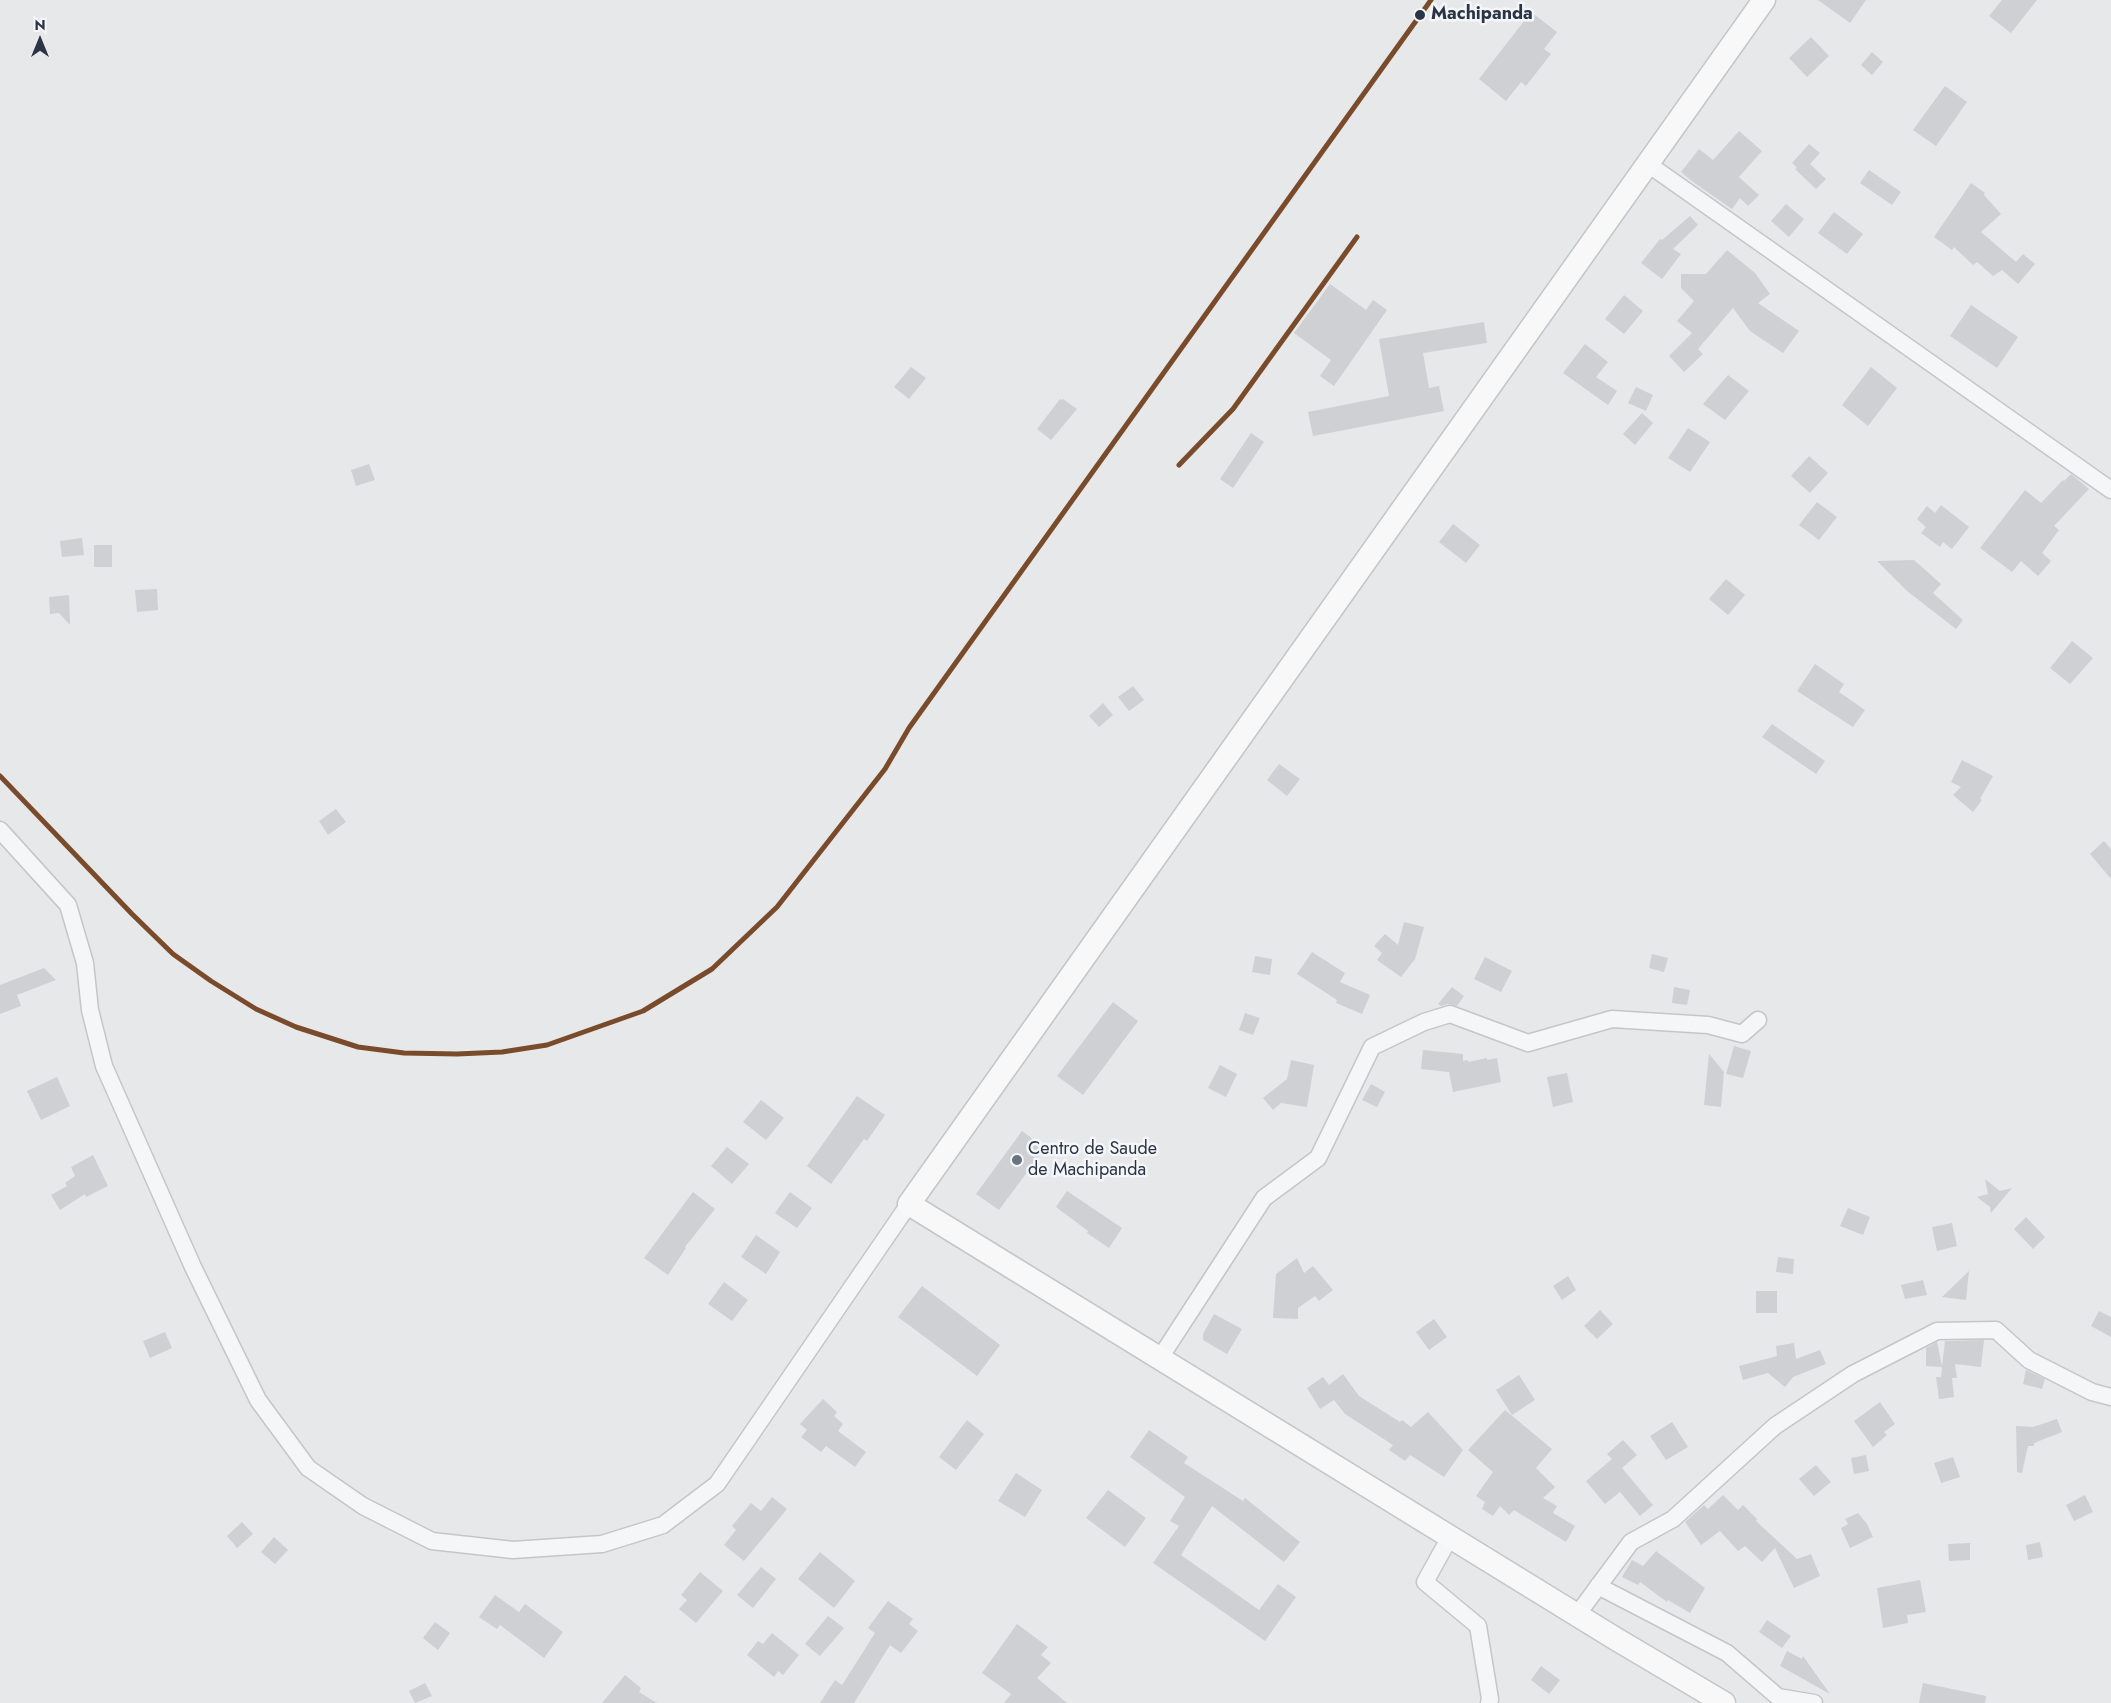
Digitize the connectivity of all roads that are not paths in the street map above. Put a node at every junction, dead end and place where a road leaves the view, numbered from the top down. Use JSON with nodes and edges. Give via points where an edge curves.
{"nodes":[{"id":1,"x":1764,"y":0,"type":"edge"},
{"id":2,"x":1648,"y":164,"type":"junction"},
{"id":3,"x":2111,"y":490,"type":"edge"},
{"id":4,"x":0,"y":830,"type":"edge"},
{"id":5,"x":1758,"y":1020,"type":"dead end"},
{"id":6,"x":909,"y":1204,"type":"junction"},
{"id":7,"x":1160,"y":1358,"type":"junction"},
{"id":8,"x":2111,"y":1397,"type":"edge"},
{"id":9,"x":1450,"y":1537,"type":"junction"},
{"id":10,"x":1598,"y":1586,"type":"junction"},
{"id":11,"x":1577,"y":1615,"type":"junction"},
{"id":12,"x":1489,"y":1703,"type":"edge"},
{"id":13,"x":1724,"y":1703,"type":"edge"},
{"id":14,"x":1814,"y":1703,"type":"edge"}],
"edges":[{"from":1,"to":2,"type":"street"},
{"from":2,"to":3,"type":"street"},
{"from":2,"to":6,"type":"street"},
{"from":4,"to":6,"type":"street","via":[[68,905],[85,963],[90,1010],[104,1066],[193,1267],[258,1400],[308,1468],[363,1506],[432,1540],[513,1550],[602,1544],[663,1525],[717,1484]]},
{"from":5,"to":7,"type":"street","via":[[1742,1034],[1708,1025],[1612,1019],[1528,1043],[1450,1014],[1424,1022],[1372,1047],[1318,1158],[1264,1198]]},
{"from":6,"to":7,"type":"street"},
{"from":7,"to":9,"type":"street"},
{"from":8,"to":10,"type":"street","via":[[2092,1392],[2029,1360],[1996,1330],[1937,1331],[1853,1374],[1775,1426],[1674,1519],[1631,1542]]},
{"from":9,"to":11,"type":"street"},
{"from":9,"to":12,"type":"street","via":[[1425,1582],[1478,1626]]},
{"from":10,"to":11,"type":"street"},
{"from":10,"to":14,"type":"street","via":[[1727,1653],[1778,1697]]},
{"from":11,"to":13,"type":"street"}]}
